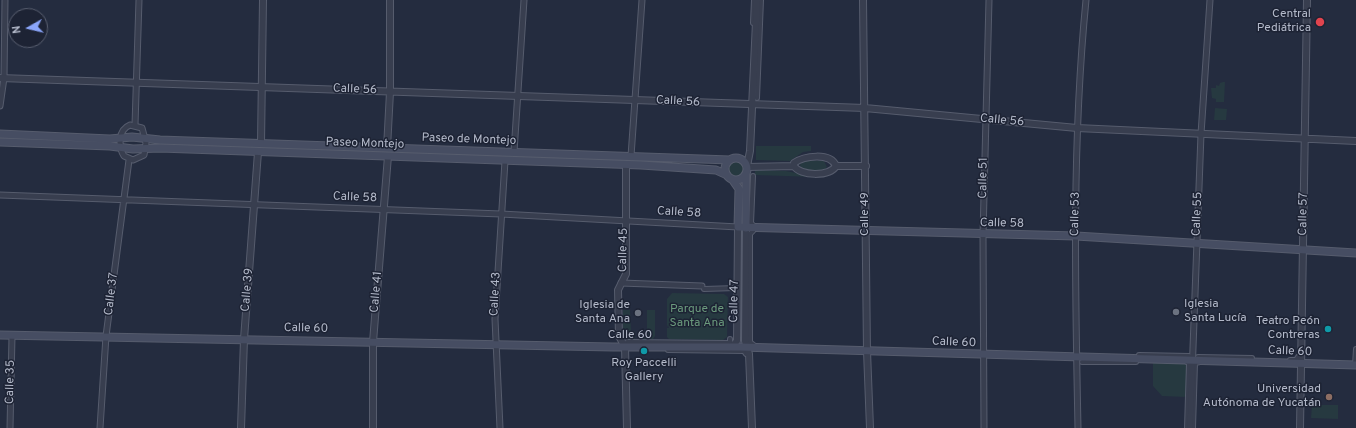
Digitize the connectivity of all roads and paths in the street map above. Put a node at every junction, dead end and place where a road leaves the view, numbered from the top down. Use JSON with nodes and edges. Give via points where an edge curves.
{"nodes":[{"id":1,"x":5,"y":0,"type":"edge"},
{"id":2,"x":139,"y":0,"type":"edge"},
{"id":3,"x":263,"y":0,"type":"edge"},
{"id":4,"x":390,"y":0,"type":"edge"},
{"id":5,"x":524,"y":0,"type":"edge"},
{"id":6,"x":642,"y":0,"type":"edge"},
{"id":7,"x":755,"y":0,"type":"edge"},
{"id":8,"x":761,"y":0,"type":"edge"},
{"id":9,"x":863,"y":0,"type":"edge"},
{"id":10,"x":989,"y":0,"type":"edge"},
{"id":11,"x":1086,"y":0,"type":"edge"},
{"id":12,"x":1210,"y":0,"type":"edge"},
{"id":13,"x":1307,"y":0,"type":"edge"},
{"id":14,"x":2,"y":78,"type":"edge"},
{"id":15,"x":136,"y":83,"type":"junction"},
{"id":16,"x":261,"y":86,"type":"junction"},
{"id":17,"x":390,"y":92,"type":"junction"},
{"id":18,"x":750,"y":95,"type":"dead end"},
{"id":19,"x":516,"y":97,"type":"junction"},
{"id":20,"x":757,"y":98,"type":"dead end"},
{"id":21,"x":634,"y":100,"type":"junction"},
{"id":22,"x":752,"y":105,"type":"junction"},
{"id":23,"x":0,"y":106,"type":"edge"},
{"id":24,"x":865,"y":108,"type":"junction"},
{"id":25,"x":985,"y":119,"type":"junction"},
{"id":26,"x":135,"y":125,"type":"junction"},
{"id":27,"x":1077,"y":128,"type":"junction"},
{"id":28,"x":0,"y":134,"type":"edge"},
{"id":29,"x":1201,"y":134,"type":"junction"},
{"id":30,"x":120,"y":138,"type":"junction"},
{"id":31,"x":146,"y":138,"type":"junction"},
{"id":32,"x":1305,"y":138,"type":"junction"},
{"id":33,"x":1356,"y":141,"type":"edge"},
{"id":34,"x":0,"y":142,"type":"edge"},
{"id":35,"x":262,"y":143,"type":"junction"},
{"id":36,"x":121,"y":147,"type":"junction"},
{"id":37,"x":146,"y":148,"type":"junction"},
{"id":38,"x":387,"y":148,"type":"junction"},
{"id":39,"x":258,"y":152,"type":"junction"},
{"id":40,"x":514,"y":152,"type":"junction"},
{"id":41,"x":388,"y":156,"type":"junction"},
{"id":42,"x":631,"y":156,"type":"junction"},
{"id":43,"x":129,"y":160,"type":"junction"},
{"id":44,"x":505,"y":160,"type":"junction"},
{"id":45,"x":730,"y":160,"type":"junction"},
{"id":46,"x":626,"y":165,"type":"junction"},
{"id":47,"x":794,"y":166,"type":"junction"},
{"id":48,"x":836,"y":166,"type":"junction"},
{"id":49,"x":866,"y":166,"type":"junction"},
{"id":50,"x":748,"y":171,"type":"junction"},
{"id":51,"x":730,"y":177,"type":"junction"},
{"id":52,"x":0,"y":195,"type":"edge"},
{"id":53,"x":124,"y":200,"type":"junction"},
{"id":54,"x":255,"y":205,"type":"junction"},
{"id":55,"x":384,"y":210,"type":"junction"},
{"id":56,"x":501,"y":214,"type":"junction"},
{"id":57,"x":625,"y":221,"type":"junction"},
{"id":58,"x":750,"y":227,"type":"junction"},
{"id":59,"x":737,"y":230,"type":"junction"},
{"id":60,"x":753,"y":231,"type":"dead end"},
{"id":61,"x":866,"y":232,"type":"junction"},
{"id":62,"x":983,"y":235,"type":"junction"},
{"id":63,"x":1076,"y":236,"type":"junction"},
{"id":64,"x":1197,"y":244,"type":"junction"},
{"id":65,"x":738,"y":248,"type":"junction"},
{"id":66,"x":746,"y":248,"type":"junction"},
{"id":67,"x":1304,"y":250,"type":"junction"},
{"id":68,"x":1356,"y":253,"type":"edge"},
{"id":69,"x":621,"y":283,"type":"junction"},
{"id":70,"x":703,"y":288,"type":"joint"},
{"id":71,"x":0,"y":335,"type":"edge"},
{"id":72,"x":12,"y":336,"type":"junction"},
{"id":73,"x":106,"y":336,"type":"junction"},
{"id":74,"x":244,"y":339,"type":"junction"},
{"id":75,"x":730,"y":339,"type":"dead end"},
{"id":76,"x":373,"y":342,"type":"junction"},
{"id":77,"x":496,"y":344,"type":"junction"},
{"id":78,"x":627,"y":347,"type":"junction"},
{"id":79,"x":731,"y":347,"type":"junction"},
{"id":80,"x":1356,"y":349,"type":"edge"},
{"id":81,"x":866,"y":351,"type":"junction"},
{"id":82,"x":748,"y":352,"type":"junction"},
{"id":83,"x":985,"y":355,"type":"junction"},
{"id":84,"x":1193,"y":357,"type":"junction"},
{"id":85,"x":1076,"y":358,"type":"junction"},
{"id":86,"x":1302,"y":363,"type":"junction"},
{"id":87,"x":1356,"y":364,"type":"edge"},
{"id":88,"x":10,"y":428,"type":"edge"},
{"id":89,"x":100,"y":428,"type":"edge"},
{"id":90,"x":241,"y":428,"type":"edge"},
{"id":91,"x":373,"y":428,"type":"edge"},
{"id":92,"x":500,"y":428,"type":"edge"},
{"id":93,"x":627,"y":428,"type":"edge"},
{"id":94,"x":752,"y":428,"type":"edge"},
{"id":95,"x":870,"y":428,"type":"edge"},
{"id":96,"x":984,"y":428,"type":"edge"},
{"id":97,"x":1078,"y":428,"type":"edge"},
{"id":98,"x":1187,"y":428,"type":"edge"},
{"id":99,"x":1191,"y":428,"type":"edge"},
{"id":100,"x":1300,"y":428,"type":"edge"}],
"edges":[{"from":1,"to":14,"type":"street"},
{"from":2,"to":15,"type":"street"},
{"from":3,"to":16,"type":"street"},
{"from":4,"to":17,"type":"street"},
{"from":5,"to":19,"type":"street"},
{"from":6,"to":21,"type":"street"},
{"from":7,"to":18,"type":"street"},
{"from":7,"to":22,"type":"street","name":"Calle 47"},
{"from":8,"to":20,"type":"street"},
{"from":9,"to":24,"type":"street","name":"Calle 49"},
{"from":10,"to":25,"type":"street","name":"Calle 51"},
{"from":11,"to":27,"type":"street","name":"Calle 53"},
{"from":12,"to":29,"type":"street","name":"Calle 55"},
{"from":13,"to":32,"type":"street","name":"Calle 57"},
{"from":14,"to":15,"type":"street","name":"Calle 56"},
{"from":14,"to":23,"type":"street"},
{"from":15,"to":16,"type":"street","name":"Calle 56"},
{"from":15,"to":26,"type":"street"},
{"from":16,"to":17,"type":"street","name":"Calle 56"},
{"from":16,"to":35,"type":"street"},
{"from":17,"to":19,"type":"street","name":"Calle 56"},
{"from":17,"to":38,"type":"street"},
{"from":19,"to":21,"type":"street","name":"Calle 56"},
{"from":19,"to":40,"type":"street"},
{"from":21,"to":22,"type":"street","name":"Calle 56"},
{"from":21,"to":42,"type":"street"},
{"from":22,"to":24,"type":"street","name":"Calle 56"},
{"from":22,"to":50,"type":"street","name":"Calle 47"},
{"from":24,"to":25,"type":"street","name":"Calle 56"},
{"from":24,"to":49,"type":"street","name":"Calle 49"},
{"from":25,"to":27,"type":"street","name":"Calle 56"},
{"from":25,"to":62,"type":"street","name":"Calle 51"},
{"from":26,"to":30,"type":"street","via":[[126,127]]},
{"from":26,"to":31,"type":"street","via":[[142,128]]},
{"from":27,"to":29,"type":"street","name":"Calle 56"},
{"from":27,"to":63,"type":"street","name":"Calle 53"},
{"from":28,"to":30,"type":"main road"},
{"from":29,"to":32,"type":"street","name":"Calle 56"},
{"from":29,"to":64,"type":"street","name":"Calle 55"},
{"from":30,"to":31,"type":"main road"},
{"from":30,"to":36,"type":"street"},
{"from":31,"to":35,"type":"main road","name":"Paseo de Montejo"},
{"from":31,"to":37,"type":"street"},
{"from":32,"to":33,"type":"street","name":"Calle 56"},
{"from":32,"to":67,"type":"street","name":"Calle 57"},
{"from":34,"to":36,"type":"main road","name":"Paseo Montejo"},
{"from":35,"to":38,"type":"main road","name":"Paseo de Montejo"},
{"from":36,"to":37,"type":"main road","name":"Paseo Montejo"},
{"from":36,"to":43,"type":"street","via":[[124,156]]},
{"from":37,"to":39,"type":"main road","name":"Paseo Montejo"},
{"from":37,"to":43,"type":"street","via":[[140,158]]},
{"from":38,"to":40,"type":"main road","name":"Paseo de Montejo"},
{"from":39,"to":41,"type":"main road","name":"Paseo Montejo"},
{"from":39,"to":54,"type":"street","name":"Calle 39"},
{"from":40,"to":42,"type":"main road","name":"Paseo de Montejo"},
{"from":41,"to":44,"type":"main road","name":"Paseo Montejo"},
{"from":41,"to":55,"type":"street","name":"Calle 41"},
{"from":42,"to":45,"type":"main road","name":"Paseo de Montejo"},
{"from":43,"to":53,"type":"street","name":"Calle 37"},
{"from":44,"to":46,"type":"main road","name":"Paseo Montejo"},
{"from":44,"to":56,"type":"street","name":"Calle 43"},
{"from":45,"to":50,"type":"main road","via":[[739,158],[744,161]]},
{"from":45,"to":51,"type":"main road","via":[[725,168]]},
{"from":46,"to":51,"type":"main road","name":"Paseo Montejo","via":[[716,170]]},
{"from":46,"to":57,"type":"street","name":"Calle 45"},
{"from":47,"to":48,"type":"street","via":[[797,170],[811,173],[830,171]]},
{"from":47,"to":48,"type":"street","via":[[794,163],[802,159],[816,157],[832,160]]},
{"from":47,"to":50,"type":"street"},
{"from":48,"to":49,"type":"street"},
{"from":49,"to":61,"type":"street","name":"Calle 49"},
{"from":50,"to":51,"type":"main road","via":[[740,179]]},
{"from":50,"to":58,"type":"main road","name":"Calle 47"},
{"from":51,"to":59,"type":"main road","name":"Calle 47","via":[[739,189]]},
{"from":52,"to":53,"type":"street","name":"Calle 58"},
{"from":53,"to":54,"type":"street","name":"Calle 58"},
{"from":53,"to":73,"type":"street","name":"Calle 37"},
{"from":54,"to":55,"type":"street","name":"Calle 58"},
{"from":54,"to":74,"type":"street","name":"Calle 39"},
{"from":55,"to":56,"type":"street","name":"Calle 58"},
{"from":55,"to":76,"type":"street","name":"Calle 41"},
{"from":56,"to":57,"type":"street","name":"Calle 58"},
{"from":56,"to":77,"type":"street","name":"Calle 43"},
{"from":57,"to":59,"type":"street","name":"Calle 58"},
{"from":57,"to":69,"type":"street","name":"Calle 45","via":[[626,274]]},
{"from":58,"to":59,"type":"main road","name":"Calle 58"},
{"from":58,"to":61,"type":"main road","name":"Calle 58"},
{"from":58,"to":66,"type":"street","name":"Calle 47"},
{"from":59,"to":65,"type":"street","name":"Calle 47"},
{"from":59,"to":70,"type":"street","via":[[736,288]]},
{"from":60,"to":81,"type":"street","via":[[750,234],[750,342],[756,346]]},
{"from":61,"to":62,"type":"main road","name":"Calle 58"},
{"from":61,"to":81,"type":"street","name":"Calle 49"},
{"from":62,"to":63,"type":"main road","name":"Calle 58"},
{"from":62,"to":83,"type":"street","name":"Calle 51"},
{"from":63,"to":64,"type":"main road","name":"Calle 58"},
{"from":63,"to":85,"type":"street","name":"Calle 53"},
{"from":64,"to":67,"type":"main road","name":"Calle 58"},
{"from":64,"to":84,"type":"street","name":"Calle 55"},
{"from":65,"to":66,"type":"street"},
{"from":65,"to":79,"type":"street","name":"Calle 47","via":[[737,341]]},
{"from":66,"to":82,"type":"street","name":"Calle 47","via":[[745,341]]},
{"from":67,"to":68,"type":"main road","name":"Calle 58"},
{"from":67,"to":86,"type":"street","name":"Calle 57"},
{"from":69,"to":70,"type":"street"},
{"from":69,"to":78,"type":"street","name":"Calle 45","via":[[618,290],[619,336]]},
{"from":71,"to":72,"type":"main road","name":"Calle 60"},
{"from":72,"to":73,"type":"main road","name":"Calle 60"},
{"from":72,"to":88,"type":"street","name":"Calle 35"},
{"from":73,"to":74,"type":"main road","name":"Calle 60"},
{"from":73,"to":89,"type":"street","name":"Calle 37"},
{"from":74,"to":76,"type":"main road","name":"Calle 60"},
{"from":74,"to":90,"type":"street","name":"Calle 39"},
{"from":75,"to":78,"type":"street","via":[[730,343]]},
{"from":76,"to":77,"type":"main road","name":"Calle 60"},
{"from":76,"to":91,"type":"street","name":"Calle 41"},
{"from":77,"to":78,"type":"main road","name":"Calle 60"},
{"from":77,"to":92,"type":"street","name":"Calle 43"},
{"from":78,"to":79,"type":"main road","name":"Calle 60"},
{"from":78,"to":82,"type":"street","via":[[634,350]]},
{"from":78,"to":93,"type":"street","name":"Calle 45"},
{"from":79,"to":82,"type":"main road","name":"Calle 60"},
{"from":80,"to":87,"type":"street"},
{"from":81,"to":82,"type":"main road","name":"Calle 60"},
{"from":81,"to":83,"type":"main road","name":"Calle 60"},
{"from":81,"to":95,"type":"street","name":"Calle 49"},
{"from":82,"to":94,"type":"street","name":"Calle 47"},
{"from":83,"to":85,"type":"main road","name":"Calle 60"},
{"from":83,"to":96,"type":"street","name":"Calle 51"},
{"from":84,"to":85,"type":"main road","name":"Calle 60"},
{"from":84,"to":86,"type":"main road","name":"Calle 60"},
{"from":84,"to":99,"type":"street","name":"Calle 55"},
{"from":85,"to":97,"type":"street","name":"Calle 53"},
{"from":85,"to":98,"type":"street","via":[[1190,363]]},
{"from":86,"to":87,"type":"main road","name":"Calle 60"},
{"from":86,"to":99,"type":"street","via":[[1195,363]]},
{"from":86,"to":100,"type":"street","name":"Calle 57"}]}
